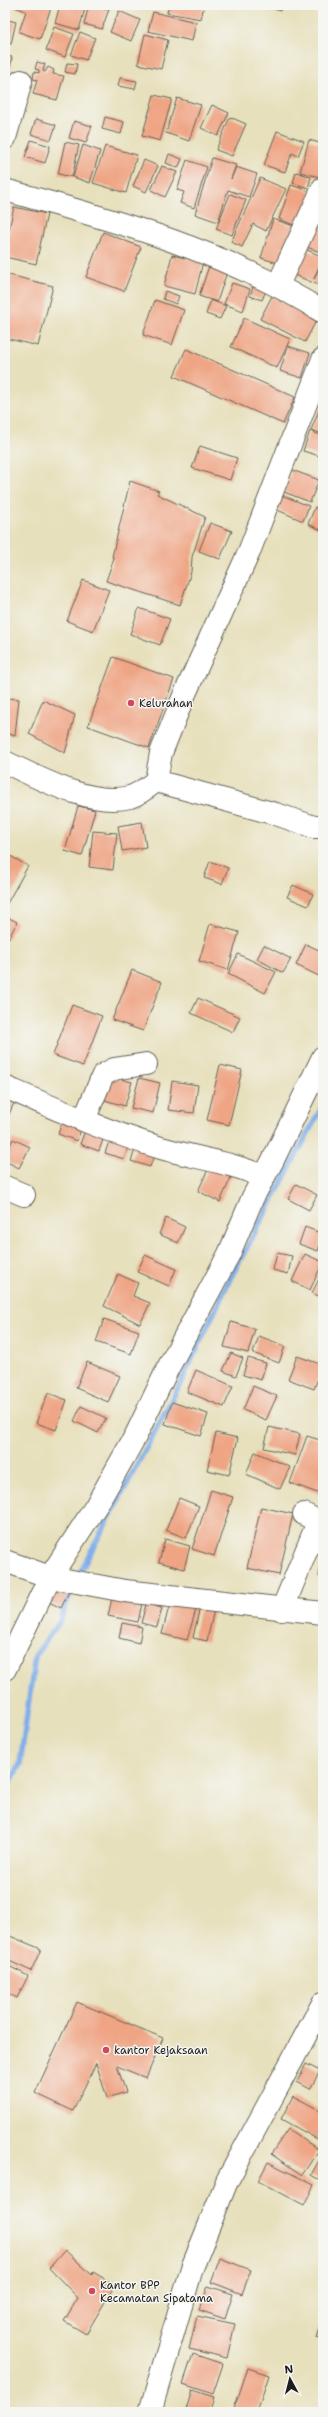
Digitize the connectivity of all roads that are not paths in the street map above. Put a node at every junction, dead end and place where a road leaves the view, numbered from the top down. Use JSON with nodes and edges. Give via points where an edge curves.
{"nodes":[{"id":1,"x":21,"y":81,"type":"dead end"},
{"id":2,"x":5,"y":138,"type":"edge"},
{"id":3,"x":323,"y":188,"type":"edge"},
{"id":4,"x":5,"y":190,"type":"edge"},
{"id":5,"x":278,"y":285,"type":"junction"},
{"id":6,"x":323,"y":312,"type":"edge"},
{"id":7,"x":323,"y":359,"type":"edge"},
{"id":8,"x":5,"y":762,"type":"edge"},
{"id":9,"x":156,"y":780,"type":"junction"},
{"id":10,"x":323,"y":827,"type":"edge"},
{"id":11,"x":323,"y":1057,"type":"edge"},
{"id":12,"x":146,"y":1064,"type":"dead end"},
{"id":13,"x":5,"y":1087,"type":"edge"},
{"id":14,"x":84,"y":1120,"type":"junction"},
{"id":15,"x":264,"y":1177,"type":"junction"},
{"id":16,"x":304,"y":1514,"type":"dead end"},
{"id":17,"x":5,"y":1561,"type":"edge"},
{"id":18,"x":57,"y":1578,"type":"junction"},
{"id":19,"x":282,"y":1610,"type":"junction"},
{"id":20,"x":323,"y":1613,"type":"edge"},
{"id":21,"x":5,"y":1669,"type":"edge"},
{"id":22,"x":323,"y":2003,"type":"edge"},
{"id":23,"x":150,"y":2412,"type":"edge"}],
"edges":[{"from":1,"to":2,"type":"street"},
{"from":3,"to":5,"type":"street"},
{"from":4,"to":5,"type":"street","via":[[190,247]]},
{"from":5,"to":6,"type":"street"},
{"from":7,"to":9,"type":"street","via":[[249,552],[161,753]]},
{"from":8,"to":9,"type":"street","via":[[82,795],[130,797],[145,790]]},
{"from":9,"to":10,"type":"street","via":[[314,827]]},
{"from":11,"to":15,"type":"street"},
{"from":12,"to":14,"type":"street","via":[[114,1069],[103,1075]]},
{"from":13,"to":14,"type":"street"},
{"from":14,"to":15,"type":"street","via":[[162,1148],[250,1170]]},
{"from":15,"to":18,"type":"street","via":[[229,1254],[168,1368],[136,1435]]},
{"from":16,"to":19,"type":"street","via":[[315,1520],[316,1527]]},
{"from":17,"to":18,"type":"street"},
{"from":18,"to":19,"type":"street","via":[[125,1591]]},
{"from":18,"to":21,"type":"street"},
{"from":19,"to":20,"type":"street"},
{"from":22,"to":23,"type":"street","via":[[227,2181],[192,2268]]}]}
